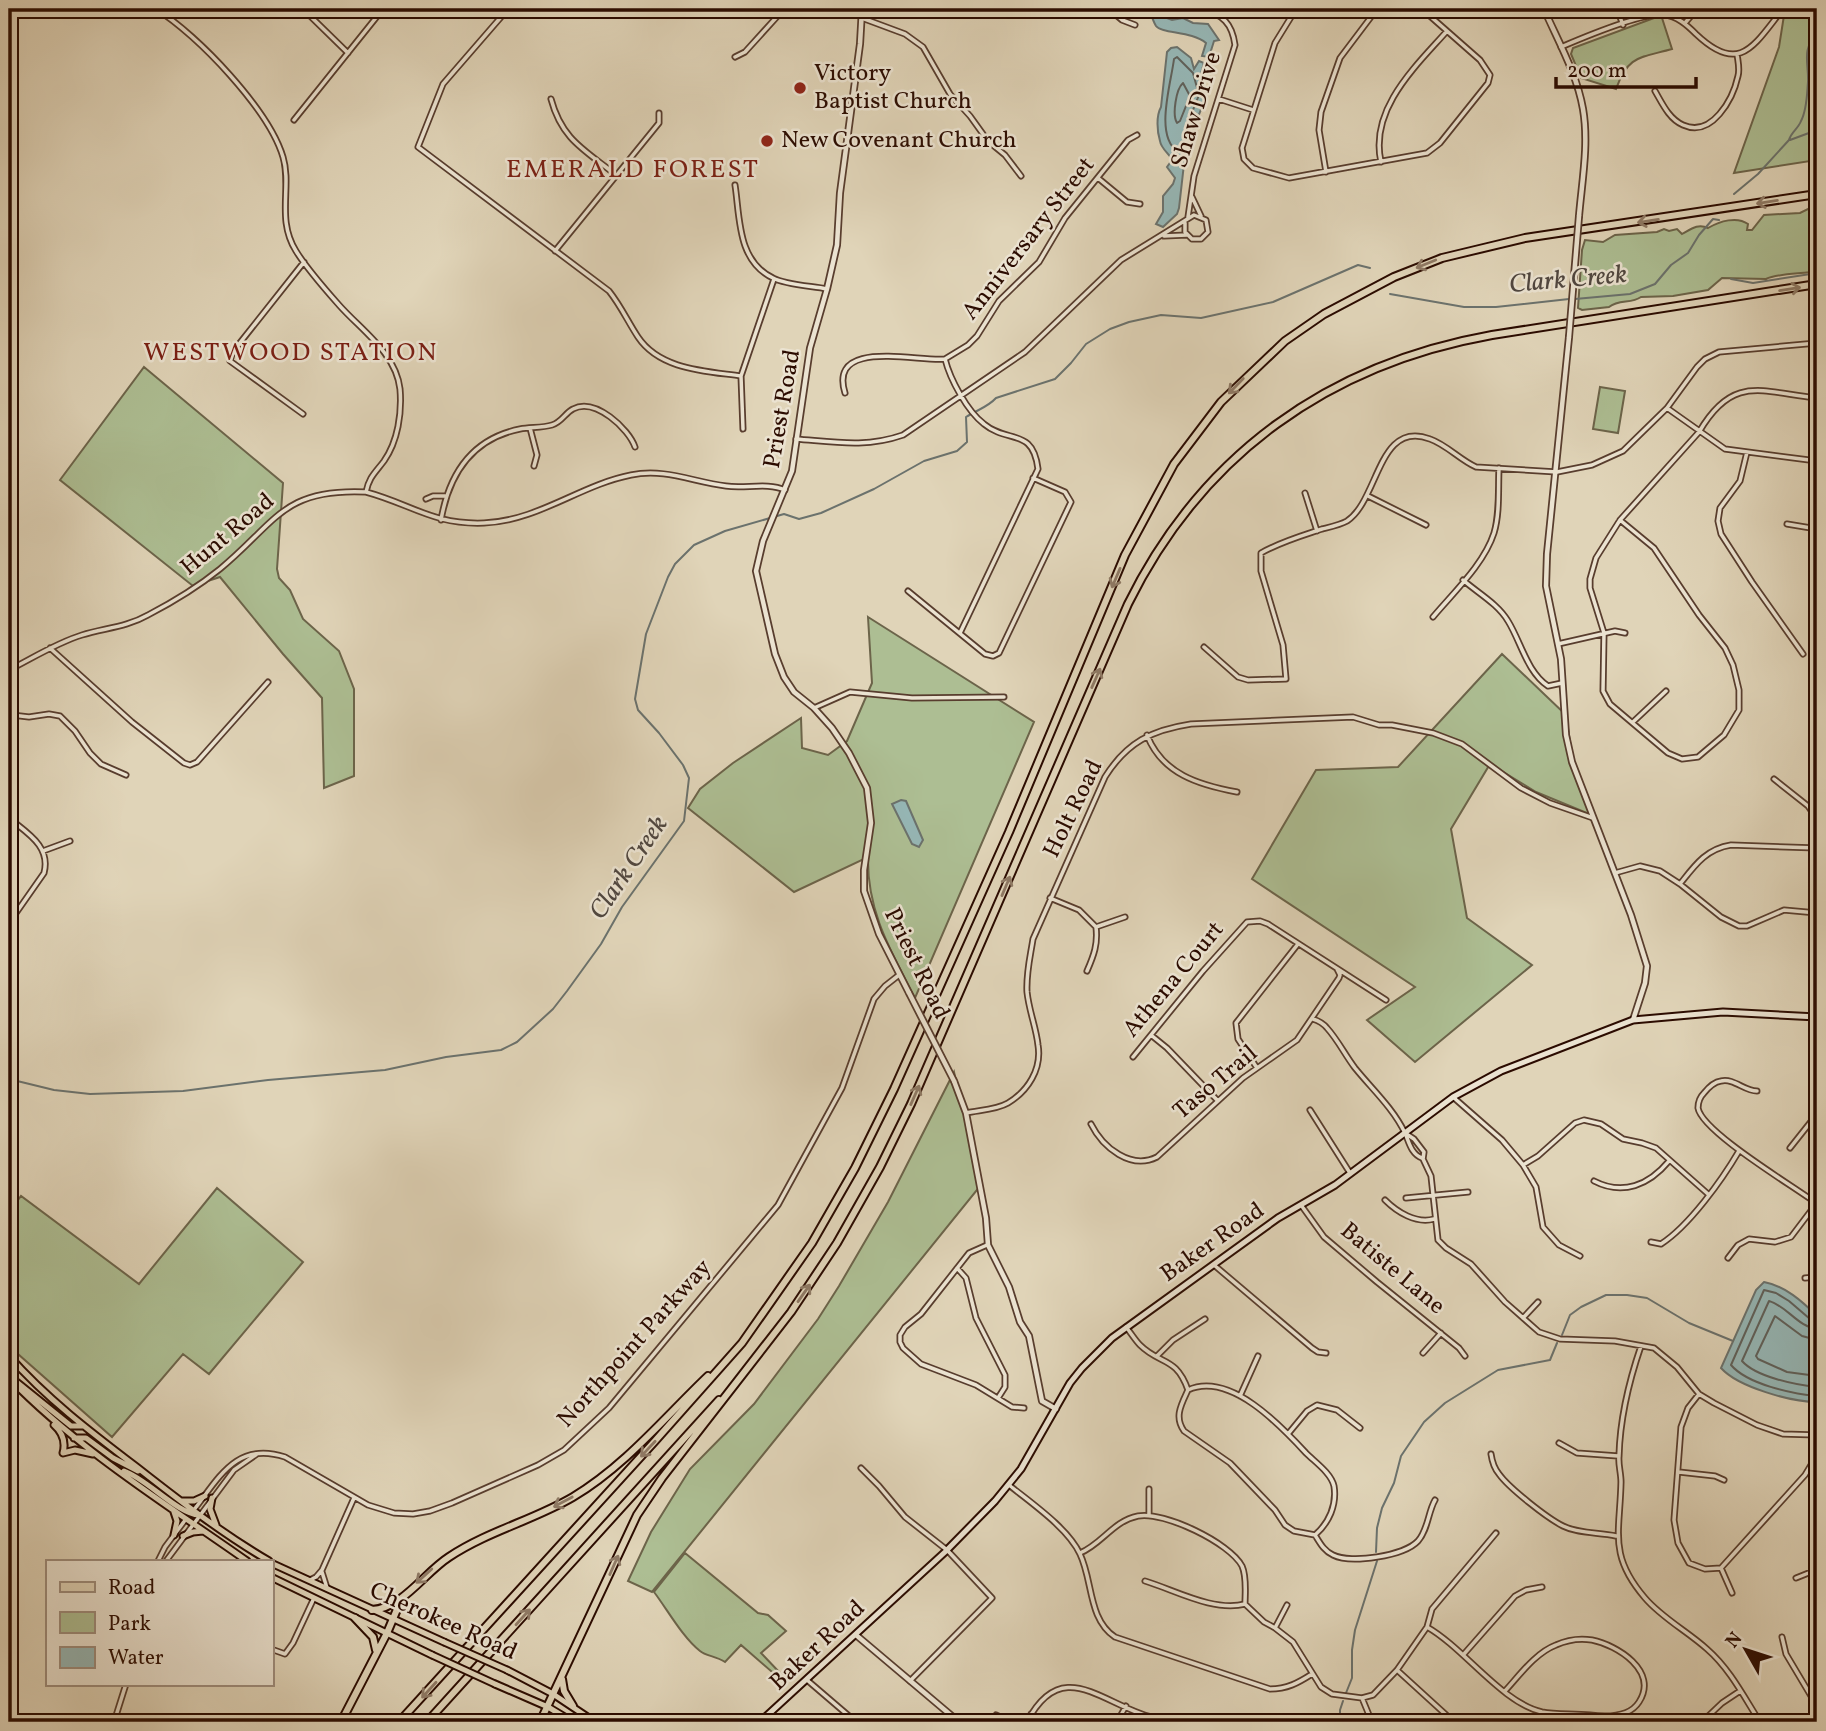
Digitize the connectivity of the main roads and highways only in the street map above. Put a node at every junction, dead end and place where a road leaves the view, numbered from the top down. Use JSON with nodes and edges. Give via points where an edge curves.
{"nodes":[{"id":1,"x":12,"y":9,"type":"edge"},
{"id":2,"x":9,"y":18,"type":"edge"},
{"id":3,"x":1817,"y":194,"type":"edge"},
{"id":4,"x":1817,"y":284,"type":"edge"},
{"id":5,"x":1817,"y":1017,"type":"edge"},
{"id":6,"x":742,"y":1343,"type":"junction"},
{"id":7,"x":764,"y":1349,"type":"junction"},
{"id":8,"x":9,"y":1356,"type":"edge"},
{"id":9,"x":9,"y":1377,"type":"edge"},
{"id":10,"x":19,"y":1388,"type":"junction"},
{"id":11,"x":83,"y":1426,"type":"junction"},
{"id":12,"x":74,"y":1438,"type":"junction"},
{"id":13,"x":101,"y":1458,"type":"junction"},
{"id":14,"x":117,"y":1469,"type":"junction"},
{"id":15,"x":145,"y":1474,"type":"junction"},
{"id":16,"x":205,"y":1496,"type":"road end"},
{"id":17,"x":212,"y":1498,"type":"road end"},
{"id":18,"x":180,"y":1501,"type":"junction"},
{"id":19,"x":172,"y":1509,"type":"junction"},
{"id":20,"x":190,"y":1514,"type":"junction"},
{"id":21,"x":218,"y":1528,"type":"junction"},
{"id":22,"x":204,"y":1531,"type":"junction"},
{"id":23,"x":174,"y":1535,"type":"road end"},
{"id":24,"x":183,"y":1536,"type":"road end"},
{"id":25,"x":246,"y":1560,"type":"edge"},
{"id":26,"x":267,"y":1560,"type":"edge"},
{"id":27,"x":273,"y":1563,"type":"edge"},
{"id":28,"x":273,"y":1578,"type":"edge"},
{"id":29,"x":402,"y":1599,"type":"junction"},
{"id":30,"x":372,"y":1610,"type":"junction"},
{"id":31,"x":355,"y":1618,"type":"junction"},
{"id":32,"x":394,"y":1619,"type":"junction"},
{"id":33,"x":387,"y":1633,"type":"junction"},
{"id":34,"x":376,"y":1652,"type":"junction"},
{"id":35,"x":562,"y":1678,"type":"junction"},
{"id":36,"x":553,"y":1694,"type":"junction"},
{"id":37,"x":573,"y":1706,"type":"junction"},
{"id":38,"x":548,"y":1707,"type":"junction"},
{"id":39,"x":570,"y":1720,"type":"edge"},
{"id":40,"x":341,"y":1722,"type":"edge"},
{"id":41,"x":399,"y":1722,"type":"edge"},
{"id":42,"x":428,"y":1722,"type":"edge"},
{"id":43,"x":542,"y":1722,"type":"edge"},
{"id":44,"x":595,"y":1722,"type":"edge"},
{"id":45,"x":760,"y":1722,"type":"edge"}],
"edges":[{"from":1,"to":2,"type":"main road"},
{"from":3,"to":6,"type":"highway","one_way":true,"via":[[1525,239],[1442,258],[1324,314],[1256,365],[1221,402],[1174,464],[1125,555],[1009,832],[866,1149],[806,1252]]},
{"from":7,"to":4,"type":"highway","one_way":true,"via":[[843,1233],[911,1104],[1135,590],[1165,539],[1216,477],[1259,436],[1304,405],[1347,380],[1402,357],[1480,337]]},
{"from":5,"to":45,"type":"main road","name":"Baker Road","via":[[1723,1012],[1633,1020],[1501,1071],[1453,1097],[1126,1327],[1082,1368],[1009,1485],[947,1550]]},
{"from":6,"to":29,"type":"highway","one_way":true,"via":[[598,1480],[557,1506],[449,1557]]},
{"from":6,"to":41,"type":"highway","one_way":true},
{"from":35,"to":7,"type":"highway","one_way":true,"via":[[637,1515]]},
{"from":42,"to":7,"type":"highway","one_way":true},
{"from":8,"to":11,"type":"main road"},
{"from":9,"to":10,"type":"main road"},
{"from":9,"to":11,"type":"main road","via":[[71,1426]]},
{"from":10,"to":12,"type":"main road"},
{"from":10,"to":13,"type":"main road","via":[[62,1434],[63,1453],[83,1450]]},
{"from":11,"to":15,"type":"main road"},
{"from":12,"to":13,"type":"main road"},
{"from":12,"to":15,"type":"main road","via":[[86,1438]]},
{"from":13,"to":14,"type":"main road"},
{"from":14,"to":19,"type":"main road"},
{"from":14,"to":20,"type":"main road","via":[[140,1478]]},
{"from":15,"to":18,"type":"main road"},
{"from":16,"to":18,"type":"main road"},
{"from":17,"to":21,"type":"main road","via":[[211,1513]]},
{"from":18,"to":20,"type":"main road"},
{"from":19,"to":20,"type":"main road"},
{"from":19,"to":23,"type":"main road","via":[[177,1521]]},
{"from":20,"to":21,"type":"main road","name":"Cherokee Road","via":[[200,1514]]},
{"from":20,"to":22,"type":"main road"},
{"from":21,"to":26,"type":"main road","name":"Cherokee Road"},
{"from":22,"to":24,"type":"main road"},
{"from":22,"to":25,"type":"main road"},
{"from":27,"to":30,"type":"main road","name":"Cherokee Road"},
{"from":28,"to":31,"type":"main road","name":"Cherokee Road"},
{"from":29,"to":30,"type":"highway"},
{"from":29,"to":32,"type":"highway"},
{"from":30,"to":32,"type":"main road","name":"Cherokee Road"},
{"from":31,"to":33,"type":"main road","name":"Cherokee Road"},
{"from":31,"to":34,"type":"highway","via":[[373,1637]]},
{"from":32,"to":33,"type":"highway"},
{"from":32,"to":36,"type":"main road","name":"Cherokee Road","bridge":true},
{"from":33,"to":34,"type":"highway"},
{"from":33,"to":38,"type":"main road","name":"Cherokee Road","bridge":true},
{"from":34,"to":40,"type":"highway"},
{"from":35,"to":36,"type":"highway"},
{"from":35,"to":37,"type":"highway"},
{"from":36,"to":37,"type":"main road","name":"Cherokee Road"},
{"from":36,"to":38,"type":"highway"},
{"from":37,"to":44,"type":"main road","name":"Cherokee Road"},
{"from":38,"to":39,"type":"main road","name":"Cherokee Road"},
{"from":38,"to":43,"type":"highway"},
{"from":39,"to":43,"type":"highway"}]}
